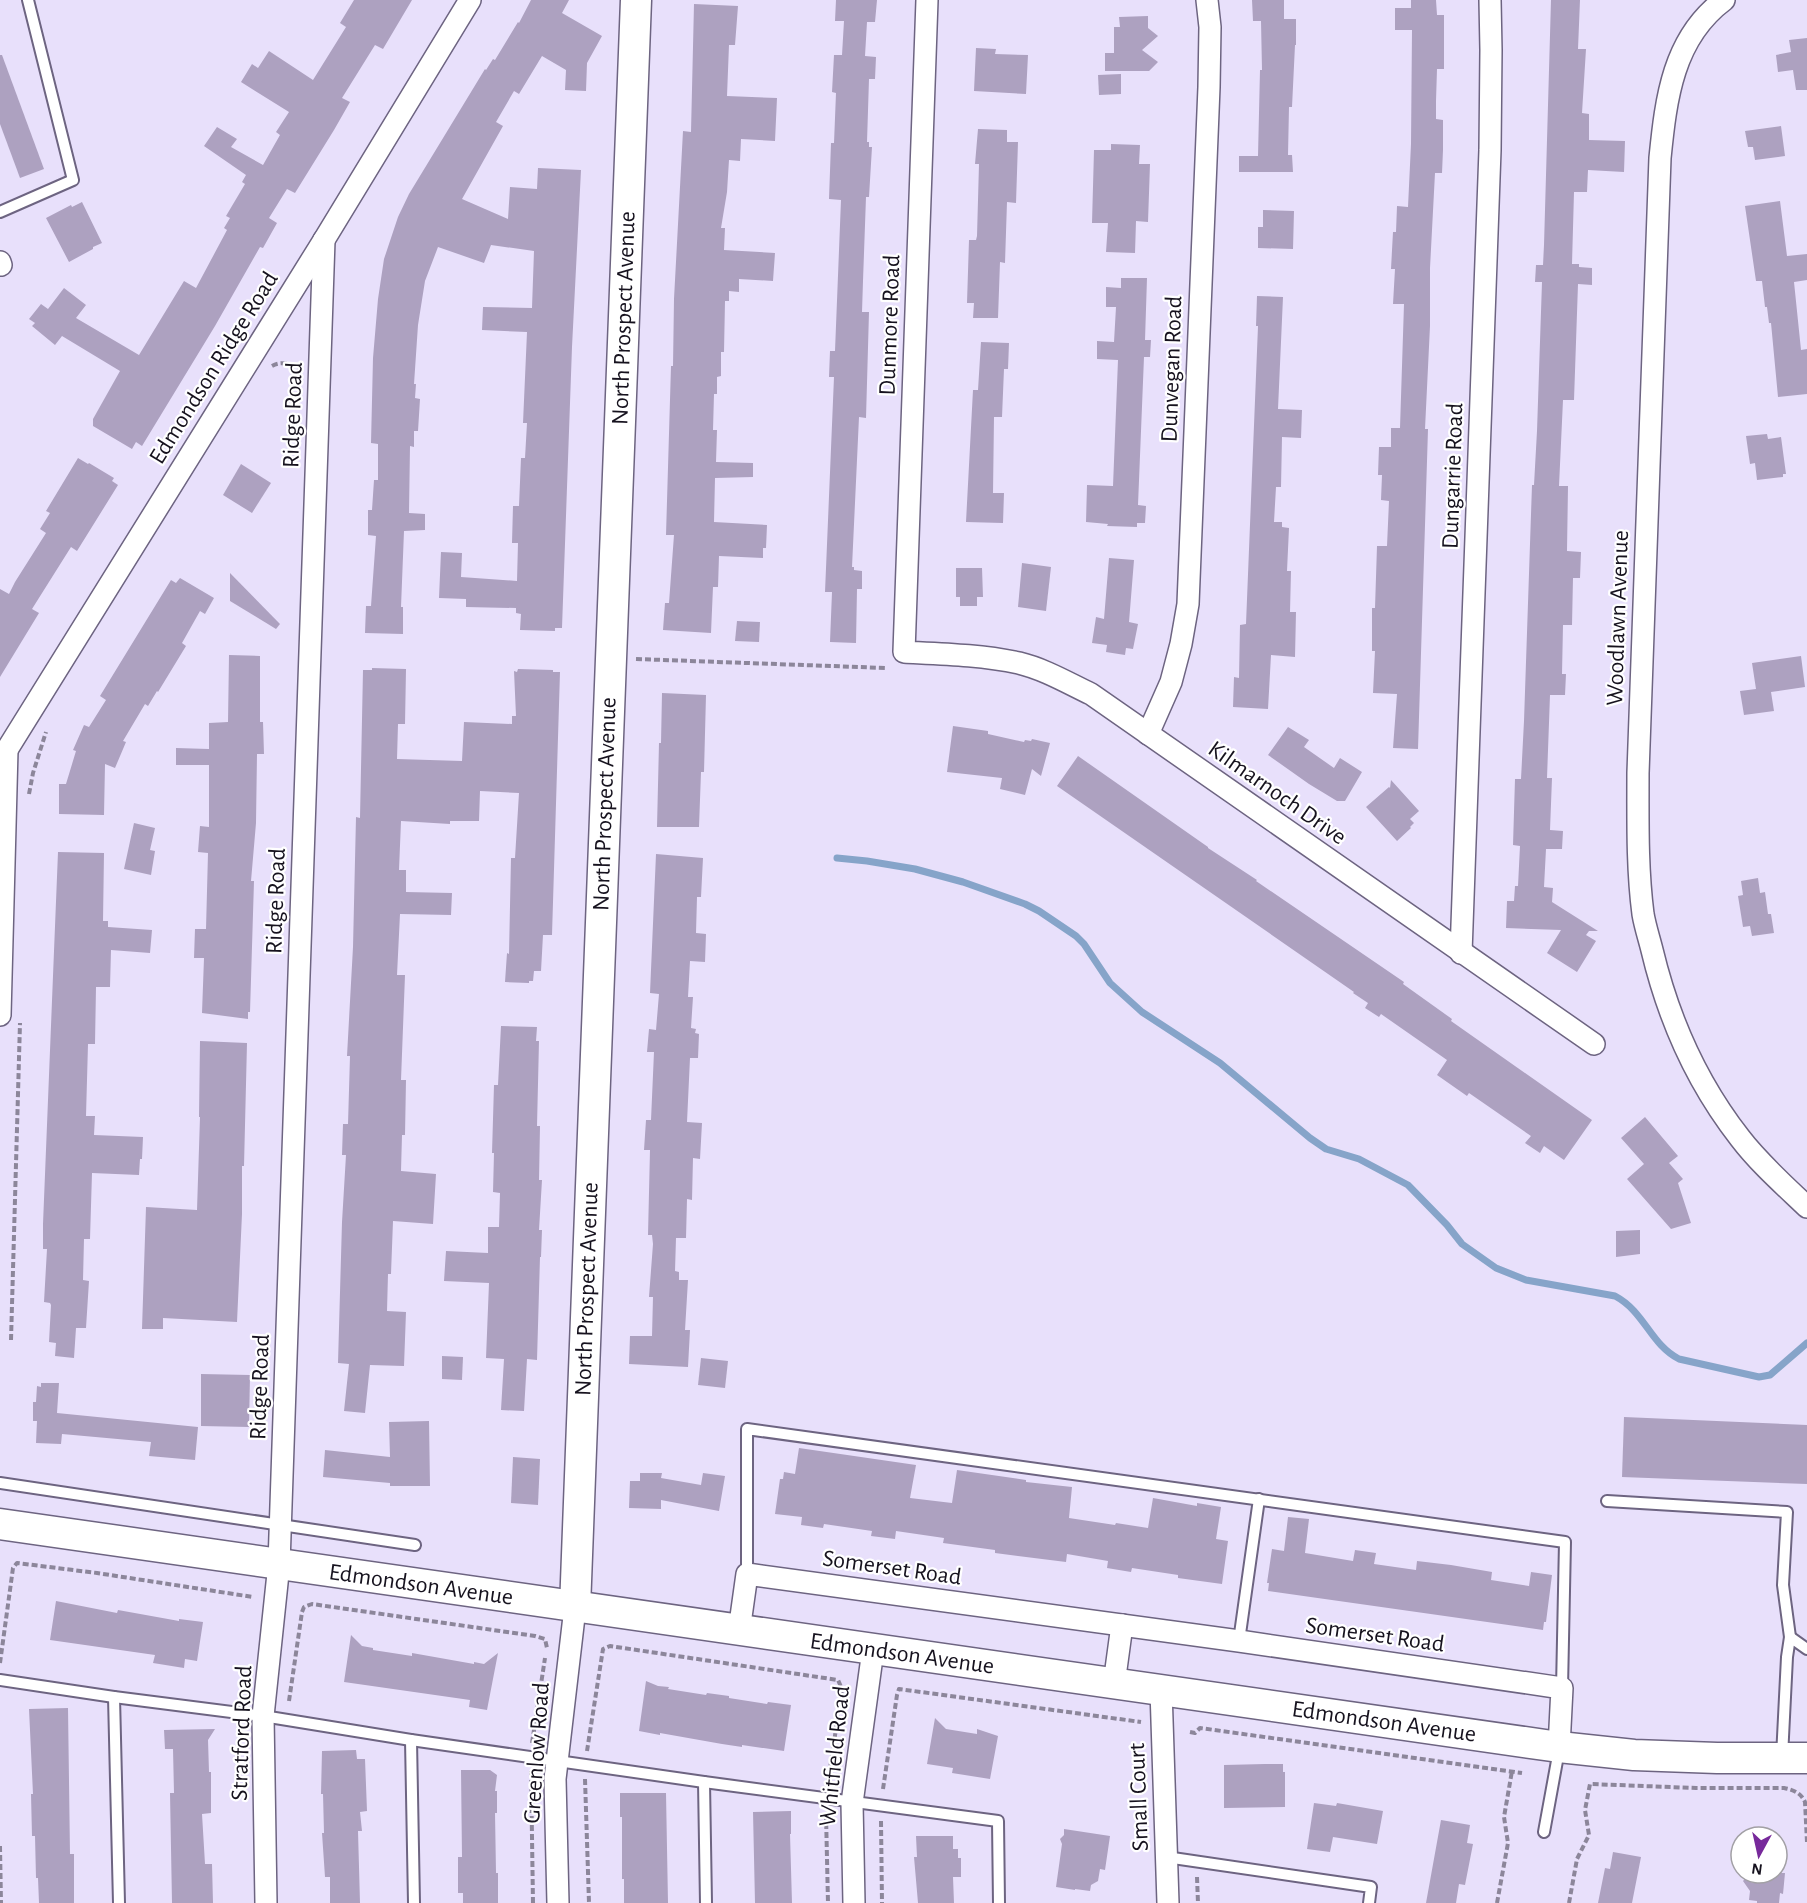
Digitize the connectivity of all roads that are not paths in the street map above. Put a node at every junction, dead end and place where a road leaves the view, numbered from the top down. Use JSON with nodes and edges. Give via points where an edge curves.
{"nodes":[{"id":1,"x":28,"y":0,"type":"edge"},
{"id":2,"x":470,"y":0,"type":"edge"},
{"id":3,"x":636,"y":0,"type":"edge"},
{"id":4,"x":927,"y":0,"type":"edge"},
{"id":5,"x":1207,"y":0,"type":"edge"},
{"id":6,"x":1490,"y":0,"type":"edge"},
{"id":7,"x":1724,"y":0,"type":"edge"},
{"id":8,"x":0,"y":212,"type":"edge"},
{"id":9,"x":324,"y":240,"type":"junction"},
{"id":10,"x":904,"y":652,"type":"joint"},
{"id":11,"x":1148,"y":734,"type":"junction"},
{"id":12,"x":3,"y":756,"type":"edge"},
{"id":13,"x":1461,"y":953,"type":"junction"},
{"id":14,"x":10,"y":1014,"type":"edge"},
{"id":15,"x":1594,"y":1044,"type":"dead end"},
{"id":16,"x":1807,"y":1207,"type":"edge"},
{"id":17,"x":0,"y":1483,"type":"edge"},
{"id":18,"x":1259,"y":1499,"type":"junction"},
{"id":19,"x":1606,"y":1501,"type":"dead end"},
{"id":20,"x":0,"y":1524,"type":"edge"},
{"id":21,"x":281,"y":1525,"type":"junction"},
{"id":22,"x":415,"y":1545,"type":"dead end"},
{"id":23,"x":279,"y":1564,"type":"junction"},
{"id":24,"x":747,"y":1574,"type":"junction"},
{"id":25,"x":575,"y":1608,"type":"junction"},
{"id":26,"x":1122,"y":1625,"type":"junction"},
{"id":27,"x":739,"y":1631,"type":"junction"},
{"id":28,"x":1790,"y":1637,"type":"junction"},
{"id":29,"x":1239,"y":1641,"type":"junction"},
{"id":30,"x":1807,"y":1648,"type":"edge"},
{"id":31,"x":873,"y":1650,"type":"junction"},
{"id":32,"x":0,"y":1680,"type":"edge"},
{"id":33,"x":1114,"y":1684,"type":"junction"},
{"id":34,"x":1562,"y":1688,"type":"junction"},
{"id":35,"x":1161,"y":1690,"type":"junction"},
{"id":36,"x":114,"y":1697,"type":"junction"},
{"id":37,"x":263,"y":1716,"type":"junction"},
{"id":38,"x":411,"y":1740,"type":"junction"},
{"id":39,"x":1560,"y":1748,"type":"junction"},
{"id":40,"x":1794,"y":1758,"type":"edge"},
{"id":41,"x":558,"y":1760,"type":"junction"},
{"id":42,"x":704,"y":1782,"type":"junction"},
{"id":43,"x":852,"y":1803,"type":"junction"},
{"id":44,"x":1544,"y":1832,"type":"dead end"},
{"id":45,"x":1166,"y":1857,"type":"junction"},
{"id":46,"x":119,"y":1903,"type":"edge"},
{"id":47,"x":267,"y":1903,"type":"edge"},
{"id":48,"x":414,"y":1903,"type":"edge"},
{"id":49,"x":558,"y":1903,"type":"edge"},
{"id":50,"x":706,"y":1903,"type":"edge"},
{"id":51,"x":854,"y":1903,"type":"edge"},
{"id":52,"x":999,"y":1903,"type":"edge"},
{"id":53,"x":1168,"y":1903,"type":"edge"},
{"id":54,"x":1369,"y":1903,"type":"edge"}],
"edges":[{"from":1,"to":8,"type":"lane","via":[[73,180]]},
{"from":2,"to":9,"type":"street","name":"Edmondson Ridge Road"},
{"from":3,"to":25,"type":"main road","name":"North Prospect Avenue"},
{"from":4,"to":10,"type":"street","name":"Dunmore Road"},
{"from":5,"to":11,"type":"street","name":"Dunvegan Road","via":[[1209,87],[1188,604],[1171,682]]},
{"from":6,"to":13,"type":"street","name":"Dungarrie Road","via":[[1490,150]]},
{"from":7,"to":16,"type":"street","name":"Woodlawn Avenue","via":[[1693,30],[1676,68],[1666,105],[1660,158],[1638,848],[1643,916],[1680,1037],[1705,1087],[1741,1140]]},
{"from":9,"to":12,"type":"street","name":"Edmondson Ridge Road"},
{"from":9,"to":21,"type":"street","name":"Ridge Road"},
{"from":10,"to":11,"type":"street","name":"Kilmarnoch Drive","via":[[978,656],[1021,664],[1090,694]]},
{"from":11,"to":13,"type":"street","name":"Kilmarnoch Drive"},
{"from":12,"to":14,"type":"street"},
{"from":13,"to":15,"type":"street","name":"Kilmarnoch Drive"},
{"from":17,"to":21,"type":"lane"},
{"from":18,"to":24,"type":"lane","via":[[747,1429]]},
{"from":18,"to":29,"type":"lane"},
{"from":18,"to":34,"type":"lane","via":[[1565,1542]]},
{"from":19,"to":28,"type":"lane","via":[[1787,1512],[1783,1585]]},
{"from":20,"to":23,"type":"main road","name":"Edmondson Avenue"},
{"from":21,"to":22,"type":"lane"},
{"from":21,"to":23,"type":"street","name":"Ridge Road"},
{"from":23,"to":25,"type":"main road","name":"Edmondson Avenue"},
{"from":23,"to":37,"type":"street","name":"Stratford Road"},
{"from":24,"to":26,"type":"street","name":"Somerset Road"},
{"from":24,"to":27,"type":"street"},
{"from":25,"to":27,"type":"main road","name":"Edmondson Avenue"},
{"from":25,"to":41,"type":"street","name":"Greenlow Road"},
{"from":26,"to":29,"type":"street","name":"Somerset Road"},
{"from":26,"to":33,"type":"street"},
{"from":27,"to":31,"type":"main road","name":"Edmondson Avenue"},
{"from":28,"to":30,"type":"lane"},
{"from":28,"to":40,"type":"lane","via":[[1787,1657]]},
{"from":29,"to":34,"type":"street","name":"Somerset Road"},
{"from":31,"to":33,"type":"main road","name":"Edmondson Avenue"},
{"from":31,"to":43,"type":"street","name":"Whitfield Road"},
{"from":32,"to":36,"type":"lane"},
{"from":33,"to":35,"type":"main road","name":"Edmondson Avenue"},
{"from":34,"to":39,"type":"street"},
{"from":35,"to":39,"type":"main road","name":"Edmondson Avenue"},
{"from":35,"to":45,"type":"street","name":"Small Court"},
{"from":36,"to":37,"type":"lane"},
{"from":36,"to":46,"type":"lane"},
{"from":37,"to":38,"type":"lane"},
{"from":37,"to":47,"type":"street","name":"Stratford Road"},
{"from":38,"to":41,"type":"lane"},
{"from":38,"to":48,"type":"lane"},
{"from":39,"to":40,"type":"main road","name":"Edmondson Avenue","via":[[1634,1755]]},
{"from":39,"to":44,"type":"lane"},
{"from":41,"to":42,"type":"lane"},
{"from":41,"to":49,"type":"street","name":"Greenlow Road"},
{"from":42,"to":43,"type":"lane"},
{"from":42,"to":50,"type":"lane"},
{"from":43,"to":51,"type":"street","name":"Whitfield Road"},
{"from":43,"to":52,"type":"lane","via":[[998,1821]]},
{"from":45,"to":53,"type":"street","name":"Small Court"},
{"from":45,"to":54,"type":"lane","via":[[1371,1887]]}]}
